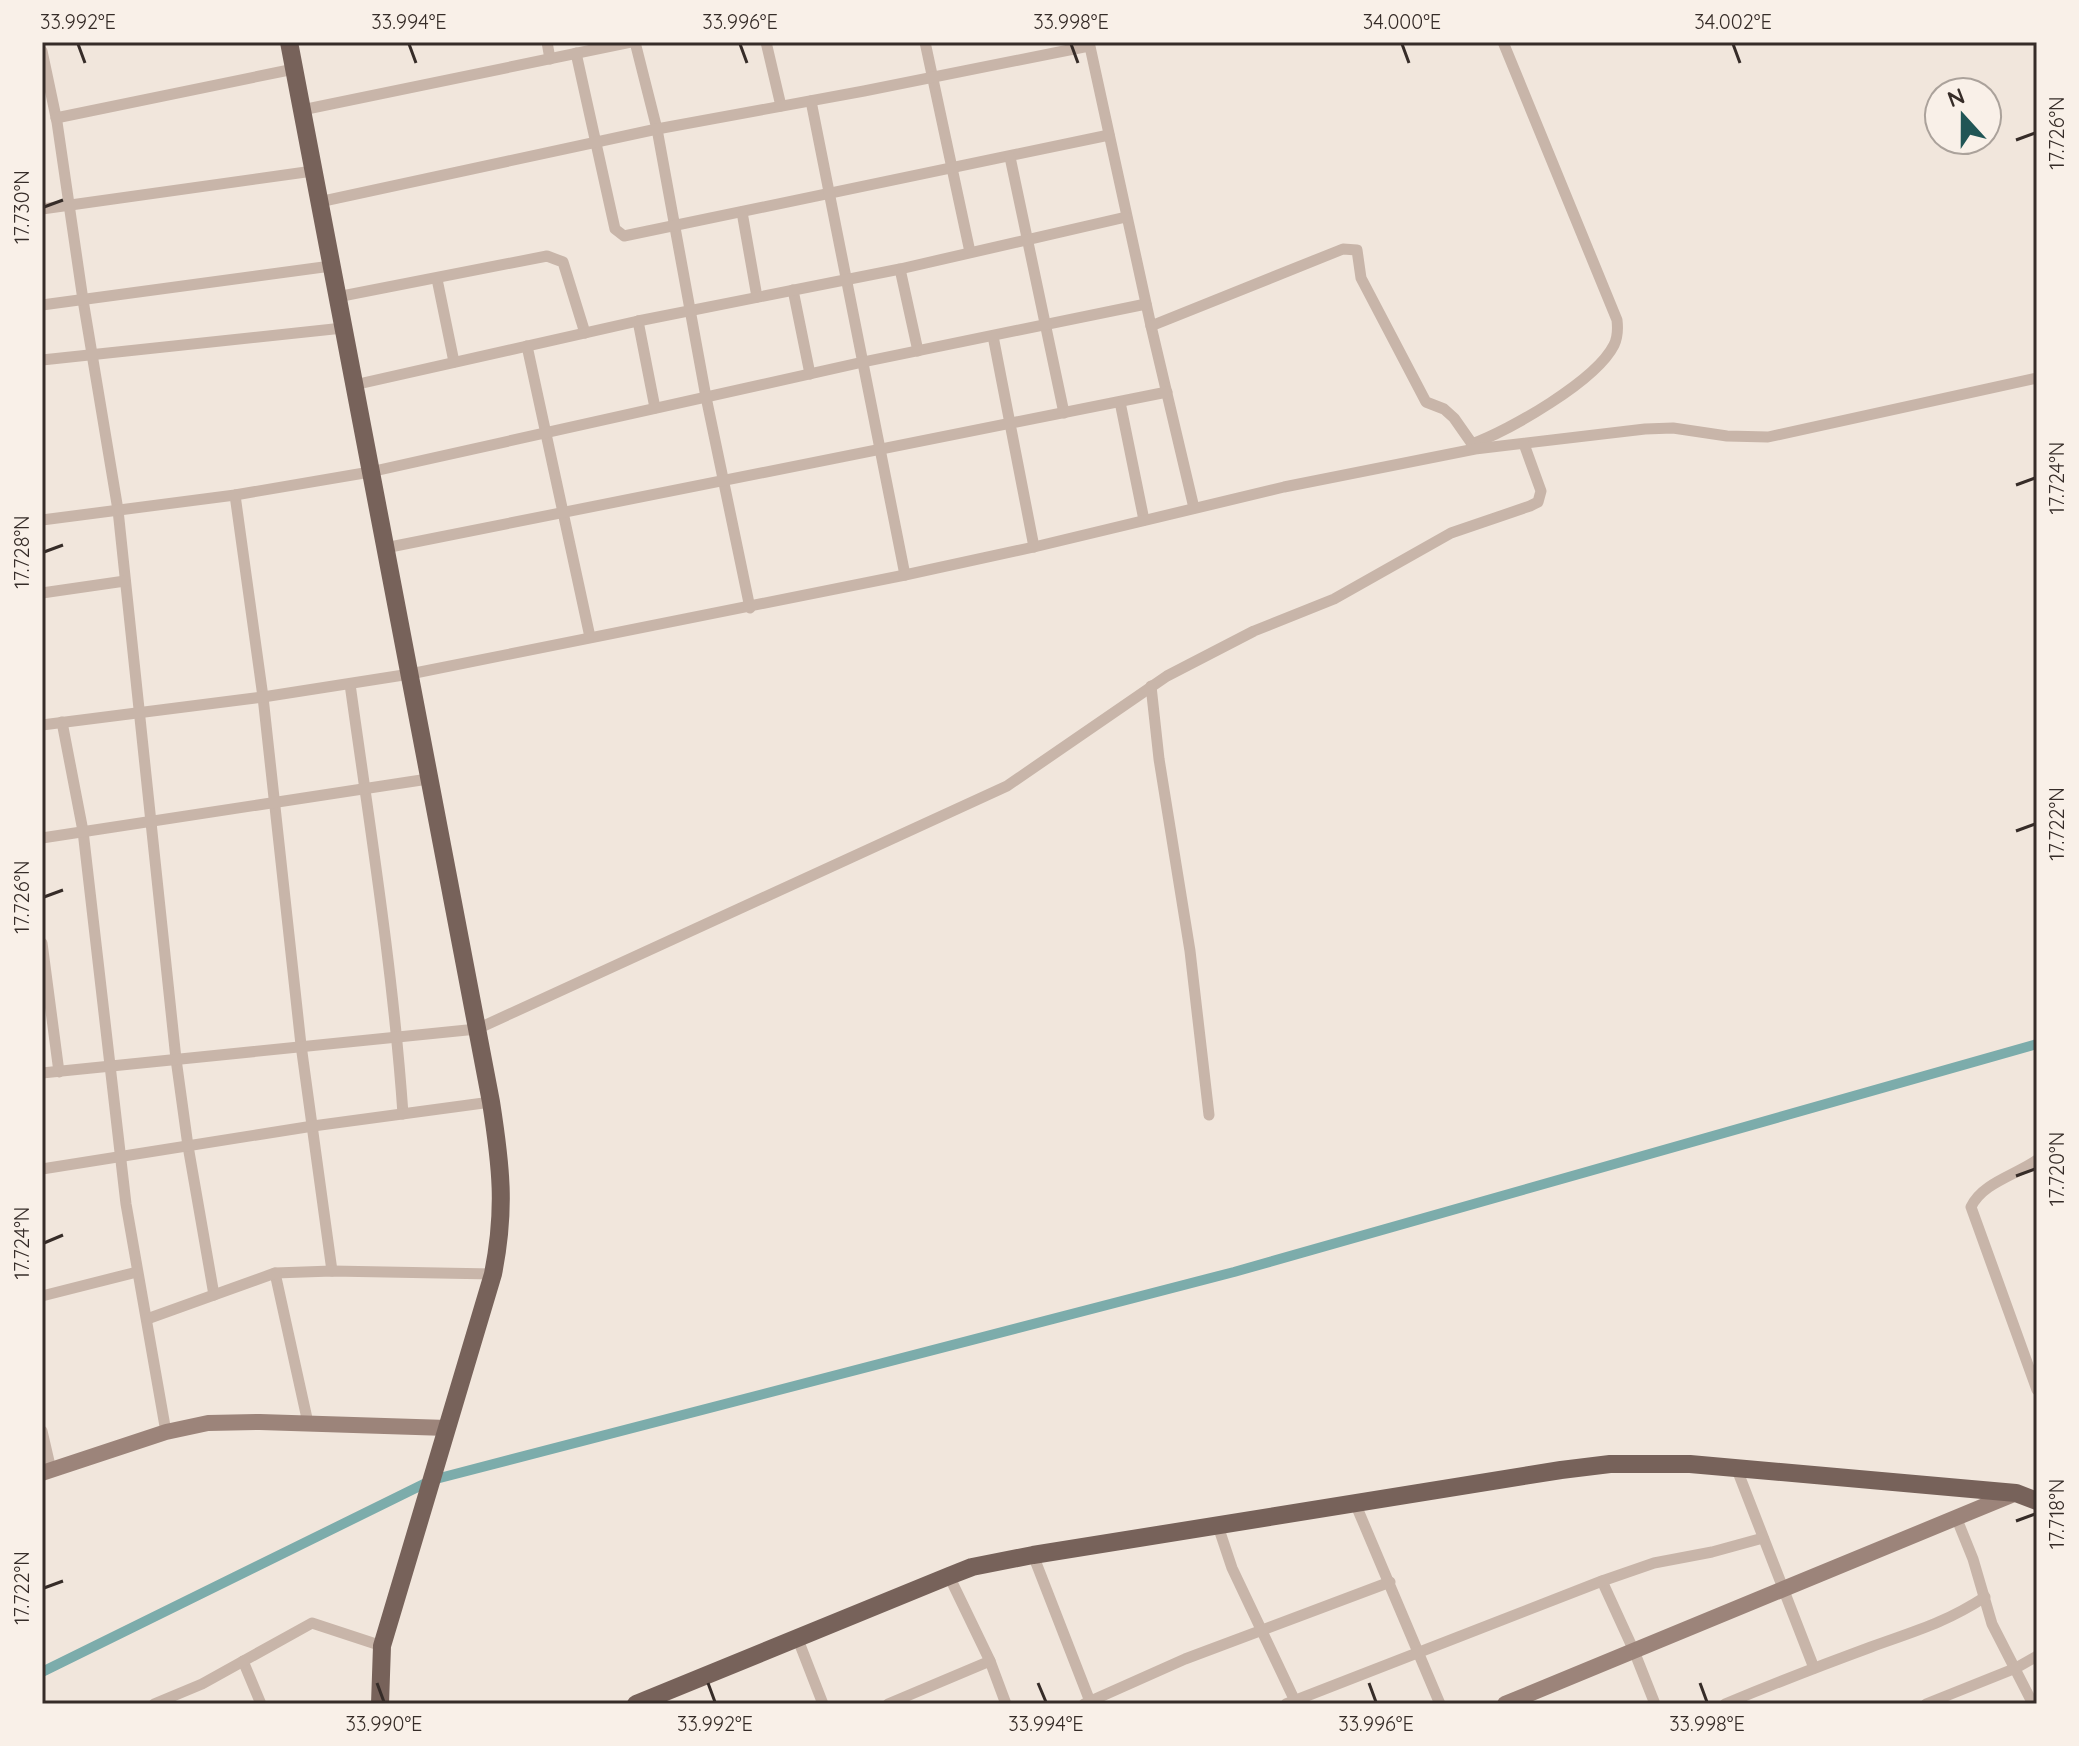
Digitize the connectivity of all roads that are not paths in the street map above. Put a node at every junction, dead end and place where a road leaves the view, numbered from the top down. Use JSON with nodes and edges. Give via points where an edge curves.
{"nodes":[{"id":1,"x":289,"y":42,"type":"edge"},
{"id":2,"x":547,"y":42,"type":"edge"},
{"id":3,"x":633,"y":42,"type":"edge"},
{"id":4,"x":766,"y":42,"type":"edge"},
{"id":5,"x":925,"y":42,"type":"edge"},
{"id":6,"x":1503,"y":42,"type":"edge"},
{"id":7,"x":1089,"y":44,"type":"edge"},
{"id":8,"x":592,"y":46,"type":"edge"},
{"id":9,"x":42,"y":51,"type":"edge"},
{"id":10,"x":576,"y":53,"type":"junction"},
{"id":11,"x":550,"y":59,"type":"junction"},
{"id":12,"x":294,"y":69,"type":"junction"},
{"id":13,"x":933,"y":77,"type":"junction"},
{"id":14,"x":811,"y":101,"type":"junction"},
{"id":15,"x":781,"y":106,"type":"junction"},
{"id":16,"x":302,"y":110,"type":"junction"},
{"id":17,"x":56,"y":120,"type":"junction"},
{"id":18,"x":42,"y":124,"type":"edge"},
{"id":19,"x":657,"y":129,"type":"junction"},
{"id":20,"x":1109,"y":135,"type":"junction"},
{"id":21,"x":596,"y":142,"type":"junction"},
{"id":22,"x":1010,"y":157,"type":"junction"},
{"id":23,"x":953,"y":166,"type":"junction"},
{"id":24,"x":313,"y":171,"type":"junction"},
{"id":25,"x":829,"y":194,"type":"junction"},
{"id":26,"x":319,"y":202,"type":"junction"},
{"id":27,"x":69,"y":206,"type":"junction"},
{"id":28,"x":42,"y":209,"type":"edge"},
{"id":29,"x":742,"y":212,"type":"junction"},
{"id":30,"x":1126,"y":217,"type":"junction"},
{"id":31,"x":674,"y":225,"type":"junction"},
{"id":32,"x":1027,"y":240,"type":"junction"},
{"id":33,"x":970,"y":252,"type":"junction"},
{"id":34,"x":331,"y":266,"type":"junction"},
{"id":35,"x":900,"y":269,"type":"junction"},
{"id":36,"x":437,"y":279,"type":"junction"},
{"id":37,"x":845,"y":280,"type":"junction"},
{"id":38,"x":793,"y":290,"type":"junction"},
{"id":39,"x":337,"y":297,"type":"junction"},
{"id":40,"x":757,"y":297,"type":"junction"},
{"id":41,"x":83,"y":300,"type":"junction"},
{"id":42,"x":1146,"y":304,"type":"junction"},
{"id":43,"x":42,"y":305,"type":"edge"},
{"id":44,"x":689,"y":310,"type":"junction"},
{"id":45,"x":638,"y":321,"type":"junction"},
{"id":46,"x":1045,"y":326,"type":"junction"},
{"id":47,"x":1151,"y":326,"type":"junction"},
{"id":48,"x":343,"y":328,"type":"junction"},
{"id":49,"x":585,"y":333,"type":"junction"},
{"id":50,"x":993,"y":336,"type":"junction"},
{"id":51,"x":527,"y":346,"type":"junction"},
{"id":52,"x":918,"y":351,"type":"junction"},
{"id":53,"x":92,"y":354,"type":"junction"},
{"id":54,"x":42,"y":360,"type":"edge"},
{"id":55,"x":454,"y":362,"type":"junction"},
{"id":56,"x":863,"y":362,"type":"junction"},
{"id":57,"x":810,"y":374,"type":"junction"},
{"id":58,"x":2037,"y":378,"type":"edge"},
{"id":59,"x":354,"y":385,"type":"junction"},
{"id":60,"x":1167,"y":392,"type":"junction"},
{"id":61,"x":706,"y":397,"type":"junction"},
{"id":62,"x":1120,"y":402,"type":"junction"},
{"id":63,"x":655,"y":408,"type":"junction"},
{"id":64,"x":1064,"y":413,"type":"junction"},
{"id":65,"x":1010,"y":425,"type":"junction"},
{"id":66,"x":547,"y":433,"type":"junction"},
{"id":67,"x":1524,"y":444,"type":"junction"},
{"id":68,"x":1474,"y":447,"type":"junction"},
{"id":69,"x":880,"y":449,"type":"junction"},
{"id":70,"x":370,"y":472,"type":"junction"},
{"id":71,"x":723,"y":482,"type":"junction"},
{"id":72,"x":235,"y":495,"type":"junction"},
{"id":73,"x":1194,"y":508,"type":"junction"},
{"id":74,"x":118,"y":510,"type":"junction"},
{"id":75,"x":563,"y":512,"type":"junction"},
{"id":76,"x":42,"y":520,"type":"edge"},
{"id":77,"x":1144,"y":520,"type":"junction"},
{"id":78,"x":1034,"y":547,"type":"junction"},
{"id":79,"x":385,"y":548,"type":"junction"},
{"id":80,"x":905,"y":575,"type":"junction"},
{"id":81,"x":125,"y":581,"type":"junction"},
{"id":82,"x":42,"y":593,"type":"edge"},
{"id":83,"x":750,"y":608,"type":"junction"},
{"id":84,"x":590,"y":637,"type":"junction"},
{"id":85,"x":410,"y":674,"type":"junction"},
{"id":86,"x":350,"y":684,"type":"junction"},
{"id":87,"x":1151,"y":686,"type":"junction"},
{"id":88,"x":263,"y":697,"type":"junction"},
{"id":89,"x":141,"y":711,"type":"junction"},
{"id":90,"x":62,"y":722,"type":"junction"},
{"id":91,"x":42,"y":725,"type":"edge"},
{"id":92,"x":428,"y":779,"type":"junction"},
{"id":93,"x":364,"y":789,"type":"junction"},
{"id":94,"x":273,"y":801,"type":"junction"},
{"id":95,"x":153,"y":821,"type":"junction"},
{"id":96,"x":83,"y":831,"type":"junction"},
{"id":97,"x":42,"y":838,"type":"edge"},
{"id":98,"x":42,"y":943,"type":"edge"},
{"id":99,"x":477,"y":1029,"type":"junction"},
{"id":100,"x":398,"y":1036,"type":"junction"},
{"id":101,"x":301,"y":1045,"type":"junction"},
{"id":102,"x":176,"y":1059,"type":"junction"},
{"id":103,"x":110,"y":1065,"type":"junction"},
{"id":104,"x":59,"y":1072,"type":"junction"},
{"id":105,"x":42,"y":1073,"type":"edge"},
{"id":106,"x":491,"y":1102,"type":"junction"},
{"id":107,"x":403,"y":1114,"type":"junction"},
{"id":108,"x":1209,"y":1115,"type":"dead end"},
{"id":109,"x":313,"y":1126,"type":"junction"},
{"id":110,"x":188,"y":1146,"type":"junction"},
{"id":111,"x":121,"y":1158,"type":"junction"},
{"id":112,"x":2037,"y":1160,"type":"edge"},
{"id":113,"x":42,"y":1169,"type":"edge"},
{"id":114,"x":332,"y":1271,"type":"junction"},
{"id":115,"x":137,"y":1272,"type":"junction"},
{"id":116,"x":275,"y":1273,"type":"junction"},
{"id":117,"x":493,"y":1274,"type":"junction"},
{"id":118,"x":214,"y":1295,"type":"junction"},
{"id":119,"x":42,"y":1296,"type":"edge"},
{"id":120,"x":147,"y":1319,"type":"junction"},
{"id":121,"x":2037,"y":1390,"type":"edge"},
{"id":122,"x":308,"y":1423,"type":"junction"},
{"id":123,"x":447,"y":1428,"type":"junction"},
{"id":124,"x":42,"y":1431,"type":"edge"},
{"id":125,"x":166,"y":1432,"type":"junction"},
{"id":126,"x":1736,"y":1467,"type":"junction"},
{"id":127,"x":47,"y":1472,"type":"edge"},
{"id":128,"x":2016,"y":1493,"type":"junction"},
{"id":129,"x":2037,"y":1501,"type":"edge"},
{"id":130,"x":1355,"y":1503,"type":"junction"},
{"id":131,"x":1956,"y":1517,"type":"junction"},
{"id":132,"x":1218,"y":1526,"type":"junction"},
{"id":133,"x":1763,"y":1538,"type":"junction"},
{"id":134,"x":1033,"y":1555,"type":"junction"},
{"id":135,"x":949,"y":1576,"type":"junction"},
{"id":136,"x":1602,"y":1581,"type":"junction"},
{"id":137,"x":1390,"y":1582,"type":"junction"},
{"id":138,"x":1783,"y":1589,"type":"junction"},
{"id":139,"x":1985,"y":1597,"type":"junction"},
{"id":140,"x":1261,"y":1631,"type":"junction"},
{"id":141,"x":797,"y":1637,"type":"junction"},
{"id":142,"x":382,"y":1646,"type":"junction"},
{"id":143,"x":1417,"y":1651,"type":"junction"},
{"id":144,"x":1634,"y":1651,"type":"junction"},
{"id":145,"x":2037,"y":1656,"type":"edge"},
{"id":146,"x":243,"y":1661,"type":"junction"},
{"id":147,"x":990,"y":1661,"type":"junction"},
{"id":148,"x":1814,"y":1668,"type":"junction"},
{"id":149,"x":2016,"y":1668,"type":"junction"},
{"id":150,"x":1290,"y":1702,"type":"edge"},
{"id":151,"x":642,"y":1703,"type":"edge"},
{"id":152,"x":1089,"y":1703,"type":"edge"},
{"id":153,"x":1730,"y":1703,"type":"edge"},
{"id":154,"x":154,"y":1704,"type":"edge"},
{"id":155,"x":261,"y":1704,"type":"edge"},
{"id":156,"x":380,"y":1704,"type":"edge"},
{"id":157,"x":823,"y":1704,"type":"edge"},
{"id":158,"x":888,"y":1704,"type":"edge"},
{"id":159,"x":1006,"y":1704,"type":"edge"},
{"id":160,"x":1440,"y":1704,"type":"edge"},
{"id":161,"x":1505,"y":1704,"type":"edge"},
{"id":162,"x":1655,"y":1704,"type":"edge"},
{"id":163,"x":1926,"y":1704,"type":"edge"},
{"id":164,"x":2033,"y":1704,"type":"edge"}],
"edges":[{"from":1,"to":12,"type":"main road"},
{"from":2,"to":11,"type":"street"},
{"from":3,"to":8,"type":"street"},
{"from":3,"to":19,"type":"street"},
{"from":4,"to":15,"type":"street"},
{"from":5,"to":13,"type":"street"},
{"from":6,"to":68,"type":"street","via":[[1618,331],[1612,349],[1582,380]]},
{"from":7,"to":13,"type":"street"},
{"from":7,"to":20,"type":"street"},
{"from":8,"to":10,"type":"street"},
{"from":9,"to":17,"type":"street"},
{"from":10,"to":11,"type":"street"},
{"from":10,"to":21,"type":"street"},
{"from":11,"to":16,"type":"street"},
{"from":12,"to":16,"type":"main road"},
{"from":12,"to":17,"type":"street"},
{"from":13,"to":14,"type":"street"},
{"from":13,"to":23,"type":"street"},
{"from":14,"to":15,"type":"street"},
{"from":14,"to":25,"type":"street"},
{"from":15,"to":19,"type":"street"},
{"from":16,"to":24,"type":"main road"},
{"from":17,"to":18,"type":"street"},
{"from":17,"to":27,"type":"street"},
{"from":19,"to":21,"type":"street"},
{"from":19,"to":31,"type":"street"},
{"from":20,"to":22,"type":"street"},
{"from":20,"to":30,"type":"street"},
{"from":21,"to":26,"type":"street"},
{"from":21,"to":31,"type":"street","via":[[618,233],[636,235]]},
{"from":22,"to":23,"type":"street"},
{"from":22,"to":32,"type":"street"},
{"from":23,"to":25,"type":"street"},
{"from":23,"to":33,"type":"street"},
{"from":24,"to":26,"type":"main road"},
{"from":24,"to":27,"type":"street"},
{"from":25,"to":29,"type":"street"},
{"from":25,"to":37,"type":"street"},
{"from":26,"to":34,"type":"main road"},
{"from":27,"to":28,"type":"street"},
{"from":27,"to":41,"type":"street"},
{"from":29,"to":31,"type":"street"},
{"from":29,"to":40,"type":"street"},
{"from":30,"to":32,"type":"street"},
{"from":30,"to":42,"type":"street"},
{"from":31,"to":44,"type":"street"},
{"from":32,"to":33,"type":"street"},
{"from":32,"to":46,"type":"street"},
{"from":33,"to":35,"type":"street"},
{"from":34,"to":39,"type":"main road"},
{"from":34,"to":41,"type":"street"},
{"from":35,"to":37,"type":"street"},
{"from":35,"to":52,"type":"street"},
{"from":36,"to":39,"type":"street"},
{"from":36,"to":49,"type":"street","via":[[531,258],[557,258],[567,270]]},
{"from":36,"to":55,"type":"street"},
{"from":37,"to":38,"type":"street"},
{"from":37,"to":56,"type":"street"},
{"from":38,"to":40,"type":"street"},
{"from":38,"to":57,"type":"street"},
{"from":39,"to":48,"type":"main road"},
{"from":40,"to":44,"type":"street"},
{"from":41,"to":43,"type":"street"},
{"from":41,"to":53,"type":"street"},
{"from":42,"to":46,"type":"street"},
{"from":42,"to":47,"type":"street"},
{"from":44,"to":45,"type":"street"},
{"from":44,"to":61,"type":"street"},
{"from":45,"to":49,"type":"street"},
{"from":45,"to":63,"type":"street"},
{"from":46,"to":50,"type":"street"},
{"from":46,"to":64,"type":"street"},
{"from":47,"to":60,"type":"street"},
{"from":47,"to":68,"type":"street","via":[[1343,249],[1357,250],[1361,278],[1426,402],[1454,418]]},
{"from":48,"to":53,"type":"street"},
{"from":48,"to":59,"type":"main road"},
{"from":49,"to":51,"type":"street"},
{"from":50,"to":52,"type":"street"},
{"from":50,"to":65,"type":"street"},
{"from":51,"to":55,"type":"street"},
{"from":51,"to":66,"type":"street"},
{"from":52,"to":56,"type":"street"},
{"from":53,"to":54,"type":"street"},
{"from":53,"to":74,"type":"street"},
{"from":55,"to":59,"type":"street"},
{"from":56,"to":57,"type":"street"},
{"from":56,"to":69,"type":"street"},
{"from":57,"to":61,"type":"street"},
{"from":58,"to":67,"type":"street","via":[[1768,437],[1659,428]]},
{"from":59,"to":70,"type":"main road"},
{"from":60,"to":62,"type":"street"},
{"from":60,"to":73,"type":"street"},
{"from":61,"to":63,"type":"street"},
{"from":61,"to":71,"type":"street"},
{"from":62,"to":64,"type":"street"},
{"from":62,"to":77,"type":"street"},
{"from":63,"to":66,"type":"street"},
{"from":64,"to":65,"type":"street"},
{"from":65,"to":69,"type":"street"},
{"from":65,"to":78,"type":"street"},
{"from":66,"to":70,"type":"street"},
{"from":66,"to":75,"type":"street"},
{"from":67,"to":68,"type":"street"},
{"from":67,"to":87,"type":"street","via":[[1541,491],[1538,502],[1451,533],[1334,599],[1222,646]]},
{"from":68,"to":73,"type":"street"},
{"from":69,"to":71,"type":"street"},
{"from":69,"to":80,"type":"street"},
{"from":70,"to":72,"type":"street"},
{"from":70,"to":79,"type":"main road"},
{"from":71,"to":75,"type":"street"},
{"from":71,"to":83,"type":"street"},
{"from":72,"to":74,"type":"street"},
{"from":72,"to":88,"type":"street"},
{"from":73,"to":77,"type":"street"},
{"from":74,"to":76,"type":"street"},
{"from":74,"to":81,"type":"street"},
{"from":75,"to":79,"type":"street"},
{"from":75,"to":84,"type":"street"},
{"from":77,"to":78,"type":"street"},
{"from":78,"to":80,"type":"street"},
{"from":79,"to":85,"type":"main road"},
{"from":80,"to":83,"type":"street"},
{"from":81,"to":82,"type":"street"},
{"from":81,"to":89,"type":"street"},
{"from":83,"to":84,"type":"street"},
{"from":84,"to":85,"type":"street"},
{"from":85,"to":86,"type":"street"},
{"from":85,"to":92,"type":"main road"},
{"from":86,"to":88,"type":"street"},
{"from":86,"to":93,"type":"street"},
{"from":87,"to":99,"type":"street","via":[[1007,786]]},
{"from":87,"to":108,"type":"street"},
{"from":88,"to":89,"type":"street"},
{"from":88,"to":94,"type":"street"},
{"from":89,"to":90,"type":"street"},
{"from":89,"to":95,"type":"street"},
{"from":90,"to":91,"type":"street"},
{"from":90,"to":96,"type":"street"},
{"from":92,"to":93,"type":"street"},
{"from":92,"to":99,"type":"main road"},
{"from":93,"to":94,"type":"street"},
{"from":93,"to":100,"type":"street"},
{"from":94,"to":95,"type":"street"},
{"from":94,"to":101,"type":"street"},
{"from":95,"to":96,"type":"street"},
{"from":95,"to":102,"type":"street"},
{"from":96,"to":97,"type":"street"},
{"from":96,"to":103,"type":"street"},
{"from":98,"to":104,"type":"street"},
{"from":99,"to":100,"type":"street"},
{"from":99,"to":106,"type":"main road"},
{"from":100,"to":101,"type":"street"},
{"from":100,"to":107,"type":"street"},
{"from":101,"to":102,"type":"street"},
{"from":101,"to":109,"type":"street"},
{"from":102,"to":103,"type":"street"},
{"from":102,"to":110,"type":"street"},
{"from":103,"to":104,"type":"street"},
{"from":103,"to":111,"type":"street"},
{"from":104,"to":105,"type":"street"},
{"from":106,"to":107,"type":"street"},
{"from":106,"to":117,"type":"main road","via":[[503,1189]]},
{"from":107,"to":109,"type":"street"},
{"from":109,"to":110,"type":"street"},
{"from":109,"to":114,"type":"street"},
{"from":110,"to":111,"type":"street"},
{"from":110,"to":118,"type":"street"},
{"from":111,"to":113,"type":"street"},
{"from":111,"to":115,"type":"street"},
{"from":112,"to":121,"type":"street","via":[[1985,1190],[1971,1207]]},
{"from":114,"to":116,"type":"street"},
{"from":114,"to":117,"type":"street"},
{"from":115,"to":119,"type":"street"},
{"from":115,"to":120,"type":"street"},
{"from":116,"to":118,"type":"street"},
{"from":116,"to":122,"type":"street"},
{"from":117,"to":123,"type":"main road"},
{"from":118,"to":120,"type":"street"},
{"from":120,"to":125,"type":"street"},
{"from":122,"to":123,"type":"street"},
{"from":122,"to":125,"type":"street","via":[[208,1423]]},
{"from":123,"to":142,"type":"main road"},
{"from":124,"to":127,"type":"street"},
{"from":125,"to":127,"type":"street"},
{"from":126,"to":128,"type":"main road"},
{"from":126,"to":130,"type":"main road","via":[[1610,1464]]},
{"from":126,"to":133,"type":"street"},
{"from":128,"to":129,"type":"main road"},
{"from":128,"to":131,"type":"street"},
{"from":130,"to":132,"type":"main road"},
{"from":130,"to":137,"type":"street"},
{"from":131,"to":138,"type":"street"},
{"from":131,"to":139,"type":"street"},
{"from":132,"to":134,"type":"main road"},
{"from":132,"to":140,"type":"street"},
{"from":133,"to":136,"type":"street"},
{"from":133,"to":138,"type":"street"},
{"from":134,"to":135,"type":"main road"},
{"from":134,"to":152,"type":"street"},
{"from":135,"to":141,"type":"main road"},
{"from":135,"to":147,"type":"street"},
{"from":136,"to":143,"type":"street"},
{"from":136,"to":144,"type":"street"},
{"from":137,"to":140,"type":"street"},
{"from":137,"to":143,"type":"street"},
{"from":138,"to":144,"type":"street"},
{"from":138,"to":148,"type":"street"},
{"from":139,"to":148,"type":"street","via":[[1930,1628]]},
{"from":139,"to":149,"type":"street","via":[[1992,1624]]},
{"from":140,"to":150,"type":"street"},
{"from":140,"to":152,"type":"street"},
{"from":141,"to":151,"type":"main road"},
{"from":141,"to":157,"type":"street"},
{"from":142,"to":146,"type":"street","via":[[312,1623]]},
{"from":142,"to":156,"type":"main road"},
{"from":143,"to":150,"type":"street"},
{"from":143,"to":160,"type":"street"},
{"from":144,"to":161,"type":"street"},
{"from":144,"to":162,"type":"street"},
{"from":145,"to":149,"type":"street"},
{"from":146,"to":154,"type":"street"},
{"from":146,"to":155,"type":"street"},
{"from":147,"to":158,"type":"street"},
{"from":147,"to":159,"type":"street"},
{"from":148,"to":153,"type":"street"},
{"from":149,"to":163,"type":"street"},
{"from":149,"to":164,"type":"street"}]}
